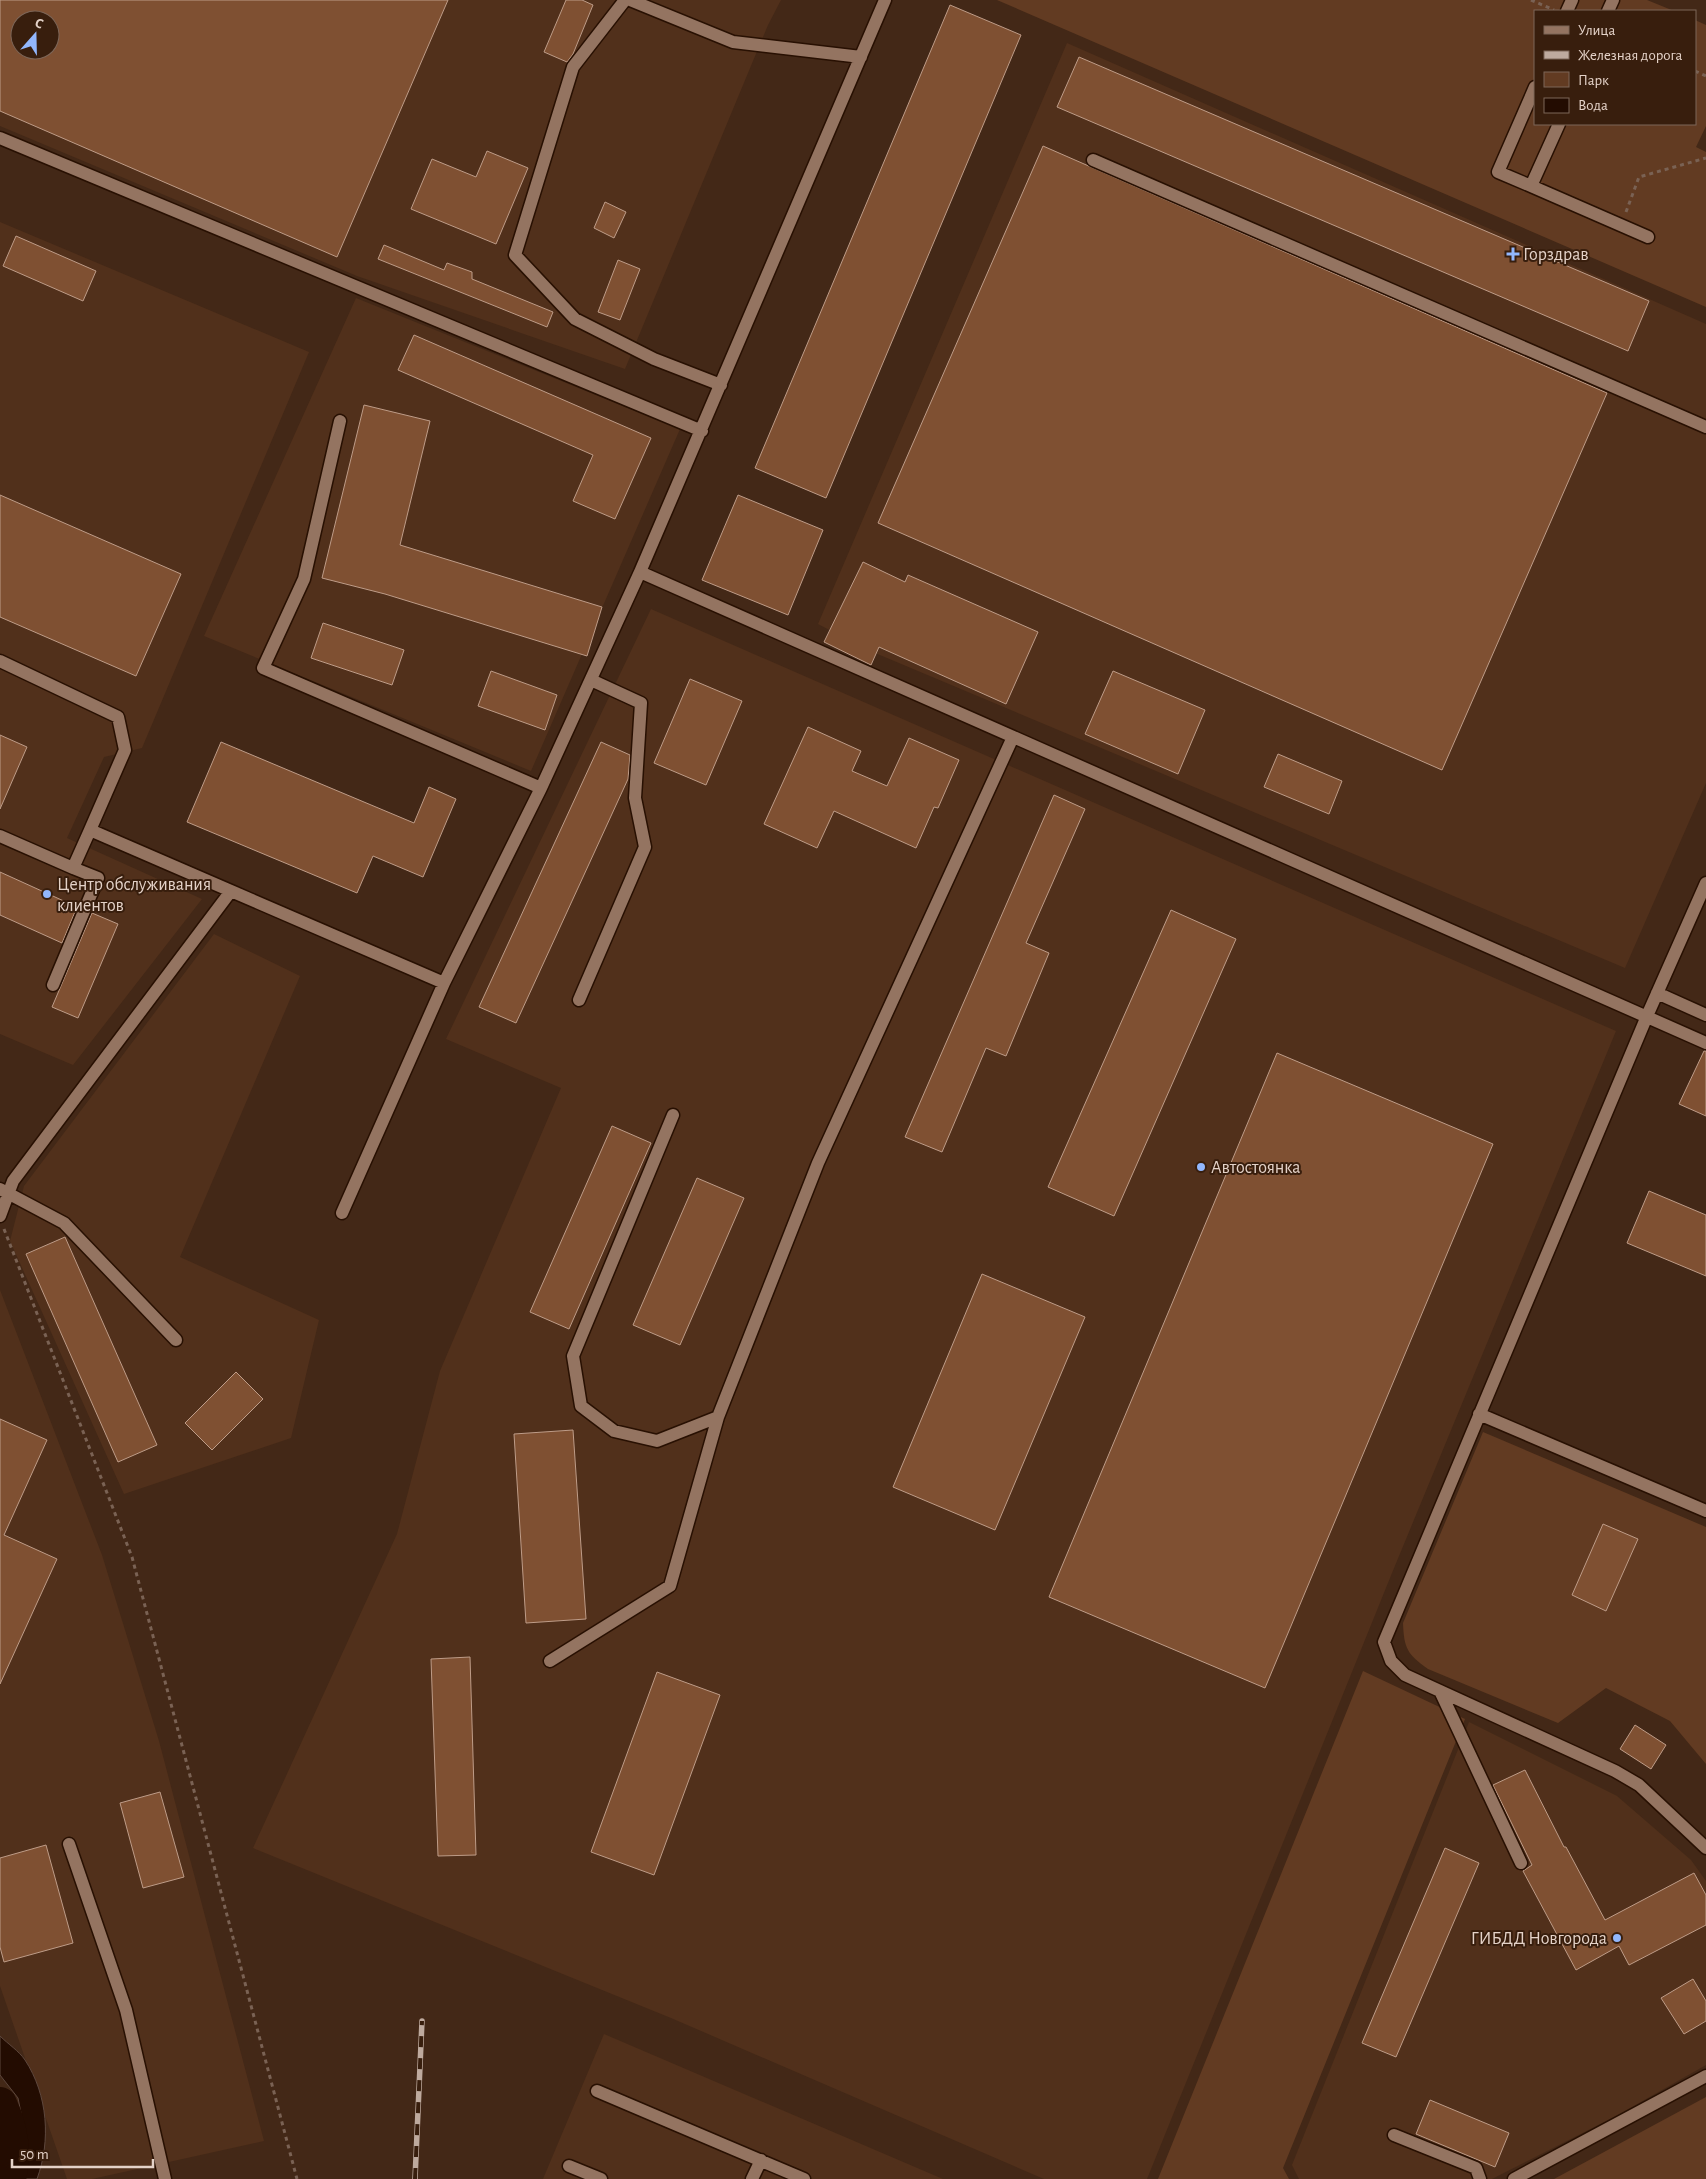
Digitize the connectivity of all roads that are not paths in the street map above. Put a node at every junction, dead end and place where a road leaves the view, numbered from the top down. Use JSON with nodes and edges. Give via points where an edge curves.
{"nodes":[{"id":1,"x":625,"y":0,"type":"edge"},
{"id":2,"x":630,"y":0,"type":"edge"},
{"id":3,"x":885,"y":0,"type":"edge"},
{"id":4,"x":861,"y":57,"type":"junction"},
{"id":5,"x":1534,"y":89,"type":"edge"},
{"id":6,"x":1559,"y":125,"type":"edge"},
{"id":7,"x":0,"y":138,"type":"edge"},
{"id":8,"x":1093,"y":160,"type":"dead end"},
{"id":9,"x":1531,"y":186,"type":"junction"},
{"id":10,"x":1648,"y":237,"type":"dead end"},
{"id":11,"x":721,"y":385,"type":"junction"},
{"id":12,"x":340,"y":421,"type":"dead end"},
{"id":13,"x":1706,"y":426,"type":"edge"},
{"id":14,"x":702,"y":431,"type":"junction"},
{"id":15,"x":640,"y":572,"type":"junction"},
{"id":16,"x":0,"y":661,"type":"edge"},
{"id":17,"x":591,"y":680,"type":"junction"},
{"id":18,"x":1013,"y":737,"type":"junction"},
{"id":19,"x":541,"y":788,"type":"junction"},
{"id":20,"x":90,"y":830,"type":"junction"},
{"id":21,"x":0,"y":836,"type":"edge"},
{"id":22,"x":73,"y":868,"type":"junction"},
{"id":23,"x":1706,"y":883,"type":"edge"},
{"id":24,"x":231,"y":891,"type":"junction"},
{"id":25,"x":1702,"y":905,"type":"edge"},
{"id":26,"x":444,"y":983,"type":"junction"},
{"id":27,"x":53,"y":985,"type":"dead end"},
{"id":28,"x":1657,"y":993,"type":"junction"},
{"id":29,"x":579,"y":1000,"type":"dead end"},
{"id":30,"x":1706,"y":1015,"type":"edge"},
{"id":31,"x":1647,"y":1016,"type":"junction"},
{"id":32,"x":1706,"y":1042,"type":"edge"},
{"id":33,"x":673,"y":1115,"type":"dead end"},
{"id":34,"x":4,"y":1192,"type":"edge"},
{"id":35,"x":342,"y":1213,"type":"dead end"},
{"id":36,"x":2,"y":1222,"type":"edge"},
{"id":37,"x":176,"y":1340,"type":"dead end"},
{"id":38,"x":1479,"y":1414,"type":"junction"},
{"id":39,"x":718,"y":1417,"type":"junction"},
{"id":40,"x":1706,"y":1511,"type":"edge"},
{"id":41,"x":550,"y":1661,"type":"dead end"},
{"id":42,"x":1440,"y":1691,"type":"junction"},
{"id":43,"x":69,"y":1844,"type":"dead end"},
{"id":44,"x":1706,"y":1848,"type":"edge"},
{"id":45,"x":1521,"y":1863,"type":"dead end"},
{"id":46,"x":1706,"y":2076,"type":"edge"},
{"id":47,"x":597,"y":2091,"type":"dead end"},
{"id":48,"x":1394,"y":2135,"type":"dead end"},
{"id":49,"x":761,"y":2160,"type":"junction"},
{"id":50,"x":569,"y":2166,"type":"dead end"},
{"id":51,"x":165,"y":2179,"type":"edge"},
{"id":52,"x":601,"y":2179,"type":"edge"},
{"id":53,"x":752,"y":2179,"type":"edge"},
{"id":54,"x":804,"y":2179,"type":"edge"},
{"id":55,"x":1480,"y":2179,"type":"edge"},
{"id":56,"x":1514,"y":2179,"type":"edge"}],
"edges":[{"from":1,"to":11,"type":"street","via":[[573,67],[515,255],[575,319],[654,359]]},
{"from":2,"to":4,"type":"street","via":[[733,42]]},
{"from":3,"to":4,"type":"street"},
{"from":4,"to":11,"type":"street"},
{"from":5,"to":9,"type":"street","via":[[1498,172]]},
{"from":6,"to":9,"type":"street"},
{"from":7,"to":14,"type":"street"},
{"from":8,"to":13,"type":"street"},
{"from":9,"to":10,"type":"street"},
{"from":11,"to":14,"type":"street"},
{"from":12,"to":19,"type":"street","via":[[304,579],[263,668]]},
{"from":14,"to":15,"type":"street"},
{"from":15,"to":17,"type":"street"},
{"from":15,"to":18,"type":"street"},
{"from":16,"to":20,"type":"street","via":[[118,717],[125,750]]},
{"from":17,"to":19,"type":"street"},
{"from":17,"to":29,"type":"street","via":[[641,703],[635,798],[645,847]]},
{"from":18,"to":31,"type":"street"},
{"from":18,"to":39,"type":"street","via":[[818,1163]]},
{"from":19,"to":26,"type":"street"},
{"from":20,"to":22,"type":"street"},
{"from":20,"to":24,"type":"street"},
{"from":21,"to":22,"type":"street"},
{"from":22,"to":27,"type":"street","via":[[98,878]]},
{"from":23,"to":25,"type":"street"},
{"from":24,"to":26,"type":"street"},
{"from":24,"to":34,"type":"street"},
{"from":25,"to":28,"type":"street"},
{"from":26,"to":35,"type":"street"},
{"from":28,"to":30,"type":"street"},
{"from":28,"to":31,"type":"street"},
{"from":31,"to":32,"type":"street"},
{"from":31,"to":38,"type":"street"},
{"from":33,"to":39,"type":"street","via":[[573,1356],[579,1398],[581,1406],[614,1431],[657,1441]]},
{"from":34,"to":36,"type":"street"},
{"from":34,"to":37,"type":"street","via":[[64,1223]]},
{"from":38,"to":40,"type":"street"},
{"from":38,"to":42,"type":"street","via":[[1384,1642],[1391,1661],[1405,1675]]},
{"from":39,"to":41,"type":"street","via":[[670,1586]]},
{"from":42,"to":44,"type":"street","via":[[1614,1770],[1639,1785]]},
{"from":42,"to":45,"type":"street"},
{"from":43,"to":51,"type":"street","via":[[126,2010]]},
{"from":46,"to":56,"type":"street"},
{"from":47,"to":49,"type":"street"},
{"from":48,"to":55,"type":"street","via":[[1476,2168]]},
{"from":49,"to":53,"type":"street"},
{"from":49,"to":54,"type":"street"},
{"from":50,"to":52,"type":"street"}]}
